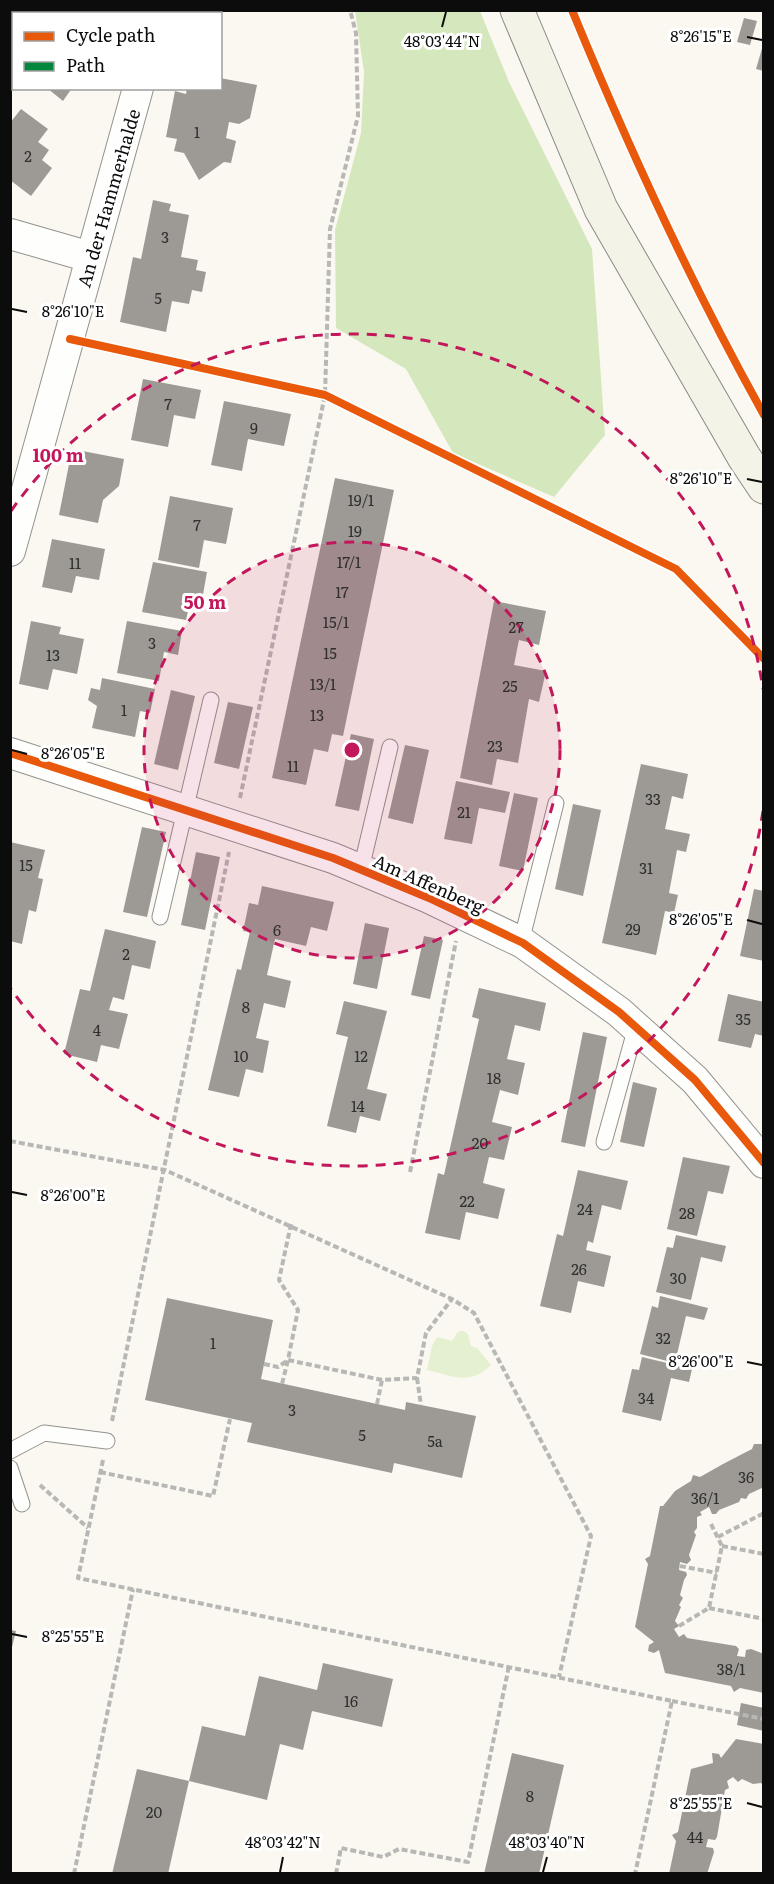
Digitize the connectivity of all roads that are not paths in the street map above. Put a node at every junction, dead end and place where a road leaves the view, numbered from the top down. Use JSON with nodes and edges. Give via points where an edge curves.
{"nodes":[{"id":1,"x":518,"y":10,"type":"edge"},
{"id":2,"x":137,"y":90,"type":"edge"},
{"id":3,"x":10,"y":234,"type":"edge"},
{"id":4,"x":90,"y":257,"type":"junction"},
{"id":5,"x":764,"y":487,"type":"edge"},
{"id":6,"x":10,"y":550,"type":"edge"},
{"id":7,"x":211,"y":700,"type":"dead end"},
{"id":8,"x":390,"y":747,"type":"dead end"},
{"id":9,"x":10,"y":753,"type":"edge"},
{"id":10,"x":556,"y":803,"type":"dead end"},
{"id":11,"x":185,"y":808,"type":"junction"},
{"id":12,"x":361,"y":869,"type":"junction"},
{"id":13,"x":160,"y":917,"type":"dead end"},
{"id":14,"x":521,"y":942,"type":"junction"},
{"id":15,"x":636,"y":1027,"type":"junction"},
{"id":16,"x":604,"y":1142,"type":"dead end"},
{"id":17,"x":764,"y":1162,"type":"edge"},
{"id":18,"x":107,"y":1442,"type":"road end"},
{"id":19,"x":10,"y":1451,"type":"edge"},
{"id":20,"x":10,"y":1468,"type":"edge"},
{"id":21,"x":22,"y":1504,"type":"dead end"}],
"edges":[{"from":1,"to":5,"type":"main road","via":[[601,209]]},
{"from":2,"to":4,"type":"street","name":"An der Hammerhalde"},
{"from":3,"to":4,"type":"street"},
{"from":4,"to":6,"type":"street","name":"An der Hammerhalde"},
{"from":7,"to":11,"type":"lane"},
{"from":8,"to":12,"type":"lane"},
{"from":9,"to":11,"type":"street","name":"Am Affenberg"},
{"from":10,"to":14,"type":"lane"},
{"from":11,"to":12,"type":"street","name":"Am Affenberg"},
{"from":11,"to":13,"type":"lane"},
{"from":12,"to":14,"type":"street","name":"Am Affenberg"},
{"from":14,"to":15,"type":"street","name":"Am Affenberg"},
{"from":15,"to":16,"type":"lane"},
{"from":15,"to":17,"type":"street","name":"Am Affenberg","via":[[695,1080]]},
{"from":18,"to":19,"type":"lane","via":[[44,1433]]},
{"from":20,"to":21,"type":"lane"}]}
